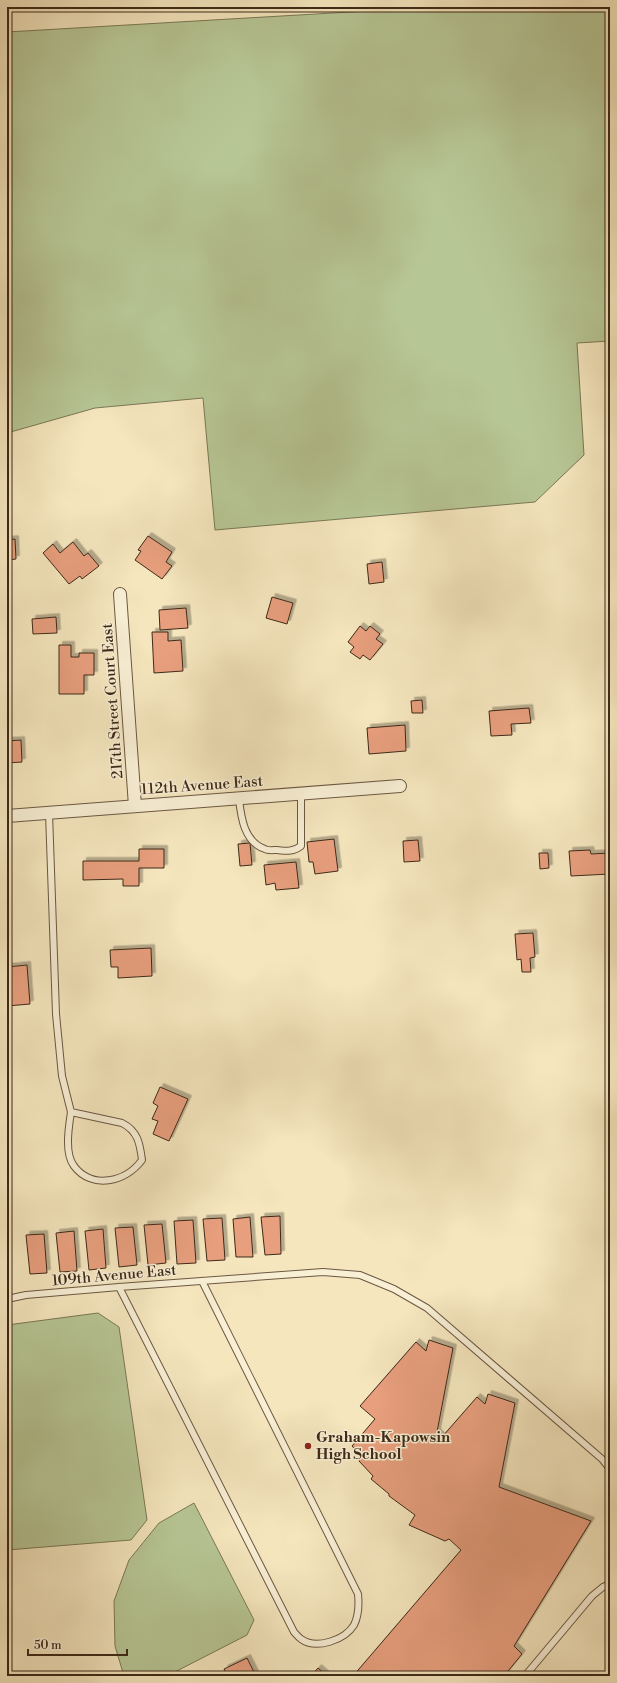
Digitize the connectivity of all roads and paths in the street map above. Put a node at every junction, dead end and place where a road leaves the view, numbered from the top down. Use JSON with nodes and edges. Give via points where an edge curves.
{"nodes":[{"id":1,"x":120,"y":594,"type":"dead end"},
{"id":2,"x":400,"y":786,"type":"dead end"},
{"id":3,"x":301,"y":794,"type":"junction"},
{"id":4,"x":239,"y":799,"type":"junction"},
{"id":5,"x":135,"y":806,"type":"junction"},
{"id":6,"x":49,"y":813,"type":"junction"},
{"id":7,"x":7,"y":816,"type":"edge"},
{"id":8,"x":72,"y":1112,"type":"junction"},
{"id":9,"x":202,"y":1281,"type":"junction"},
{"id":10,"x":119,"y":1287,"type":"junction"},
{"id":11,"x":7,"y":1299,"type":"edge"},
{"id":12,"x":610,"y":1469,"type":"edge"},
{"id":13,"x":610,"y":1584,"type":"edge"},
{"id":14,"x":525,"y":1676,"type":"edge"}],
"edges":[{"from":1,"to":5,"type":"street","name":"217th Street Court East"},
{"from":2,"to":3,"type":"street","name":"112th Avenue East"},
{"from":3,"to":4,"type":"street","name":"112th Avenue East"},
{"from":3,"to":4,"type":"lane","via":[[301,846],[289,851],[265,849],[254,842],[242,821]]},
{"from":4,"to":5,"type":"street","name":"112th Avenue East"},
{"from":5,"to":6,"type":"street","name":"112th Avenue East"},
{"from":6,"to":7,"type":"street","name":"112th Avenue East"},
{"from":6,"to":8,"type":"lane","via":[[56,1014],[62,1076]]},
{"from":8,"to":8,"type":"lane","via":[[130,1126],[140,1143],[142,1160],[136,1168],[104,1182],[86,1177],[73,1165],[68,1147]]},
{"from":9,"to":10,"type":"lane","name":"109th Avenue East"},
{"from":9,"to":10,"type":"lane","via":[[358,1594],[358,1616],[348,1632],[338,1639],[314,1643],[302,1640],[294,1632]]},
{"from":9,"to":12,"type":"lane","name":"109th Avenue East","via":[[323,1272],[360,1276],[394,1289],[427,1308],[602,1459]]},
{"from":10,"to":11,"type":"lane","name":"109th Avenue East"},
{"from":13,"to":14,"type":"lane","via":[[592,1596]]}]}
